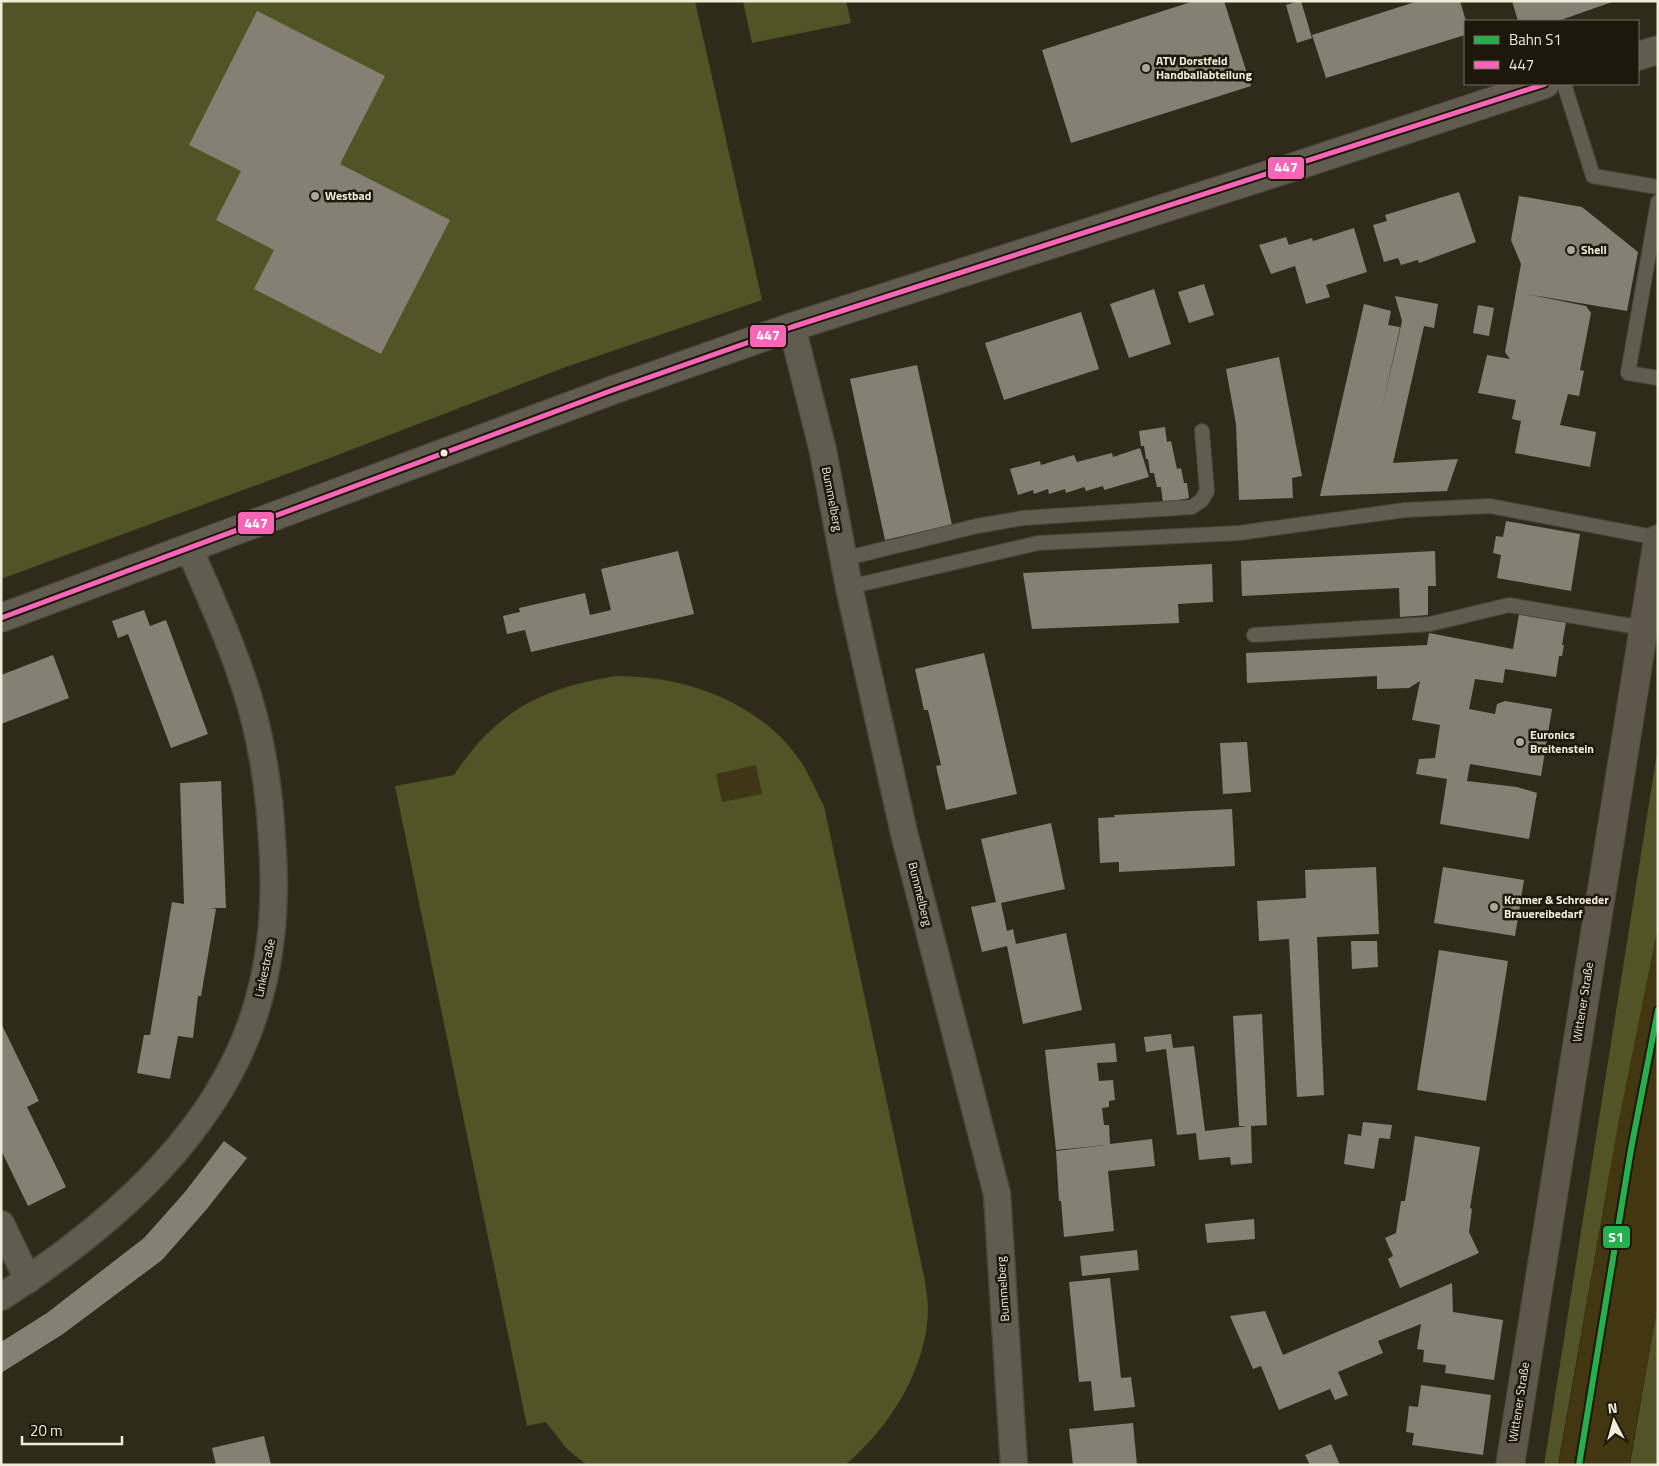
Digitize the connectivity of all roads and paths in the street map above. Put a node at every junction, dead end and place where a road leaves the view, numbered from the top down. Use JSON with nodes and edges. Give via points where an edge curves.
{"nodes":[{"id":1,"x":1658,"y":50,"type":"edge"},
{"id":2,"x":1639,"y":56,"type":"edge"},
{"id":3,"x":1542,"y":85,"type":"edge"},
{"id":4,"x":1564,"y":85,"type":"edge"},
{"id":5,"x":1658,"y":187,"type":"edge"},
{"id":6,"x":1658,"y":202,"type":"edge"},
{"id":7,"x":792,"y":327,"type":"junction"},
{"id":8,"x":1658,"y":378,"type":"edge"},
{"id":9,"x":1202,"y":431,"type":"dead end"},
{"id":10,"x":1658,"y":538,"type":"edge"},
{"id":11,"x":189,"y":548,"type":"junction"},
{"id":12,"x":844,"y":559,"type":"junction"},
{"id":13,"x":849,"y":587,"type":"junction"},
{"id":14,"x":1,"y":618,"type":"edge"},
{"id":15,"x":1643,"y":628,"type":"junction"},
{"id":16,"x":1254,"y":635,"type":"dead end"},
{"id":17,"x":1,"y":1224,"type":"edge"},
{"id":18,"x":28,"y":1280,"type":"junction"},
{"id":19,"x":1,"y":1297,"type":"edge"},
{"id":20,"x":1014,"y":1465,"type":"edge"},
{"id":21,"x":1510,"y":1465,"type":"edge"}],
"edges":[{"from":1,"to":2,"type":"street"},
{"from":3,"to":7,"type":"street","via":[[1293,168]]},
{"from":4,"to":5,"type":"lane","via":[[1593,176]]},
{"from":6,"to":8,"type":"lane","via":[[1628,373]]},
{"from":7,"to":11,"type":"street"},
{"from":7,"to":12,"type":"street","name":"Bummelberg","via":[[823,451]]},
{"from":9,"to":12,"type":"lane","via":[[1207,491],[1202,500],[1192,507],[1023,518]]},
{"from":10,"to":13,"type":"lane","via":[[1490,506],[1405,510],[1239,533],[1038,543]]},
{"from":10,"to":15,"type":"main road","name":"Wittener Straße"},
{"from":11,"to":14,"type":"street"},
{"from":11,"to":18,"type":"street","name":"Linkestraße","via":[[240,669],[267,776],[275,882],[271,938],[261,993],[238,1055],[216,1095],[184,1140],[118,1212]]},
{"from":12,"to":13,"type":"street","name":"Bummelberg"},
{"from":13,"to":20,"type":"street","name":"Bummelberg","via":[[904,833],[997,1194]]},
{"from":15,"to":16,"type":"lane","via":[[1509,605],[1430,624]]},
{"from":15,"to":21,"type":"main road","name":"Wittener Straße"},
{"from":17,"to":18,"type":"street"},
{"from":18,"to":19,"type":"street","name":"Linkestraße"}]}
